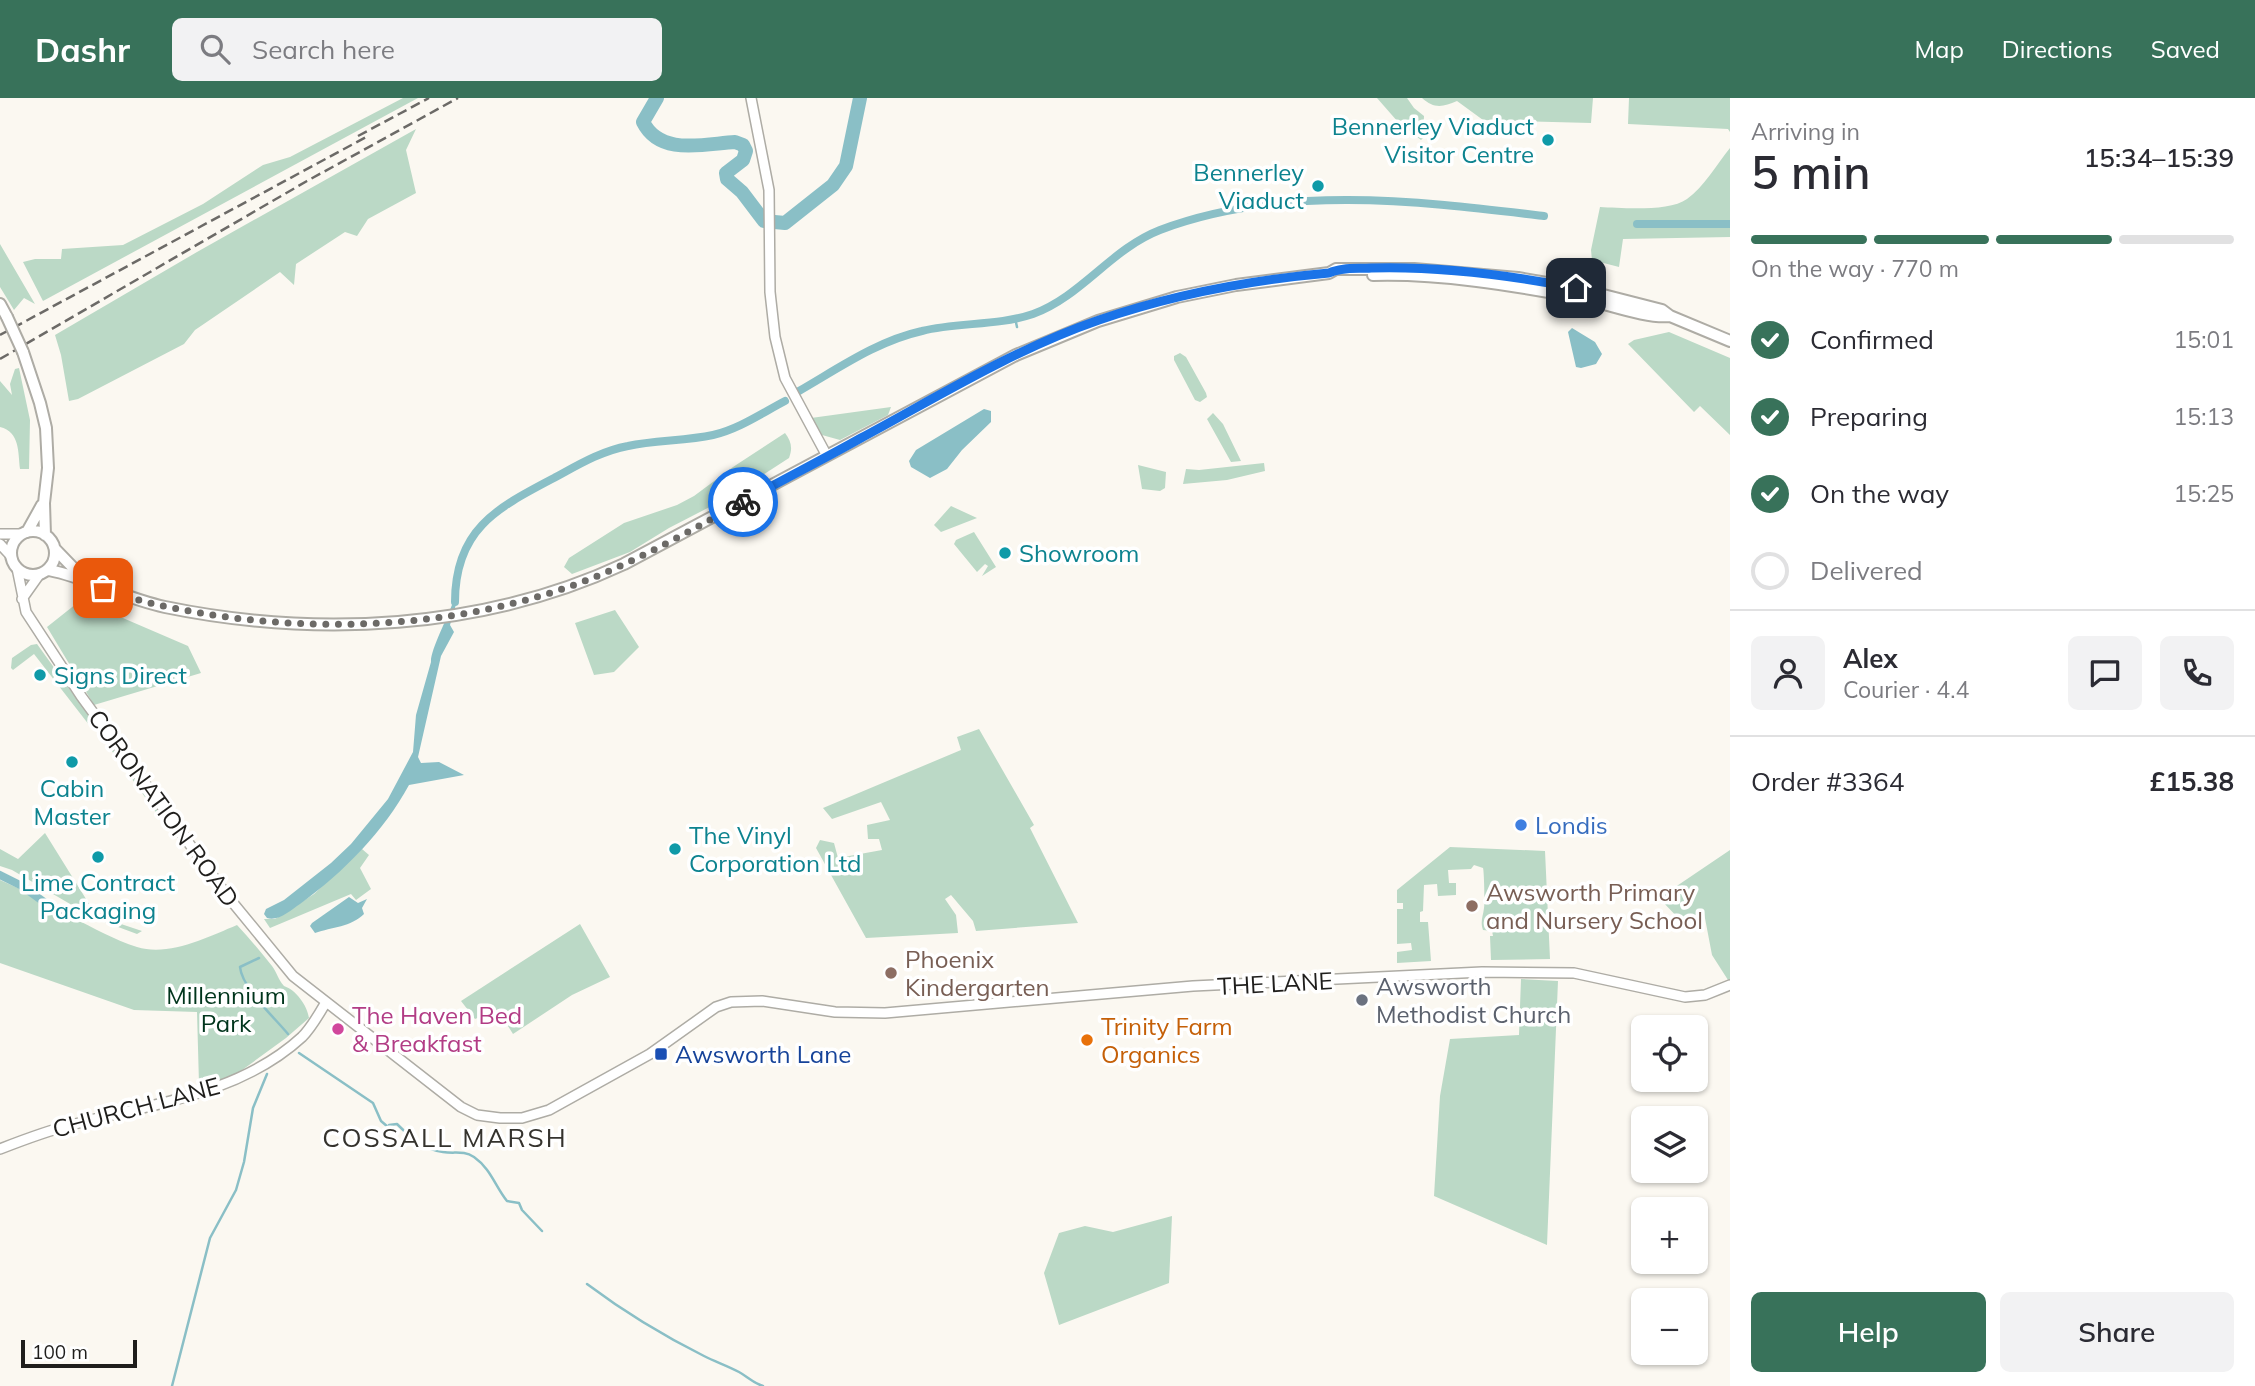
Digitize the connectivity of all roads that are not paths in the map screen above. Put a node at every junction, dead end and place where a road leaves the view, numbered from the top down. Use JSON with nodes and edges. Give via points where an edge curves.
{"nodes":[{"id":1,"x":751,"y":98,"type":"edge"},
{"id":2,"x":0,"y":304,"type":"edge"},
{"id":3,"x":1730,"y":341,"type":"edge"},
{"id":4,"x":827,"y":456,"type":"junction"},
{"id":5,"x":44,"y":503,"type":"junction"},
{"id":6,"x":24,"y":533,"type":"junction"},
{"id":7,"x":0,"y":534,"type":"edge"},
{"id":8,"x":45,"y":535,"type":"junction"},
{"id":9,"x":0,"y":544,"type":"edge"},
{"id":10,"x":55,"y":549,"type":"junction"},
{"id":11,"x":11,"y":556,"type":"junction"},
{"id":12,"x":17,"y":568,"type":"junction"},
{"id":13,"x":44,"y":572,"type":"junction"},
{"id":14,"x":85,"y":580,"type":"junction"},
{"id":15,"x":22,"y":599,"type":"junction"},
{"id":16,"x":1730,"y":985,"type":"edge"},
{"id":17,"x":326,"y":1002,"type":"junction"},
{"id":18,"x":0,"y":1149,"type":"edge"}],
"edges":[{"from":1,"to":4,"type":"street","via":[[767,173],[772,315],[781,364]]},
{"from":2,"to":5,"type":"main road","bridge":true,"via":[[23,352],[46,428]]},
{"from":3,"to":4,"type":"main road","via":[[1670,316],[1521,288],[1329,273],[1282,278],[1206,290],[1098,321],[999,363]]},
{"from":4,"to":14,"type":"main road","via":[[598,576],[530,599],[470,612],[342,624],[241,619],[150,603]]},
{"from":5,"to":6,"type":"main road"},
{"from":5,"to":8,"type":"main road"},
{"from":6,"to":7,"type":"street"},
{"from":6,"to":8,"type":"main road"},
{"from":6,"to":11,"type":"main road","via":[[12,545]]},
{"from":8,"to":10,"type":"main road"},
{"from":9,"to":11,"type":"street"},
{"from":10,"to":13,"type":"main road","via":[[53,562]]},
{"from":10,"to":14,"type":"main road"},
{"from":11,"to":12,"type":"main road"},
{"from":12,"to":13,"type":"main road","via":[[24,573]]},
{"from":12,"to":15,"type":"street","name":"CORONATION ROAD"},
{"from":13,"to":14,"type":"main road"},
{"from":13,"to":15,"type":"street"},
{"from":15,"to":17,"type":"street","name":"CORONATION ROAD","via":[[81,696],[229,898],[279,961]]},
{"from":16,"to":17,"type":"street","name":"THE LANE","via":[[1685,997],[1574,973],[1524,972],[1193,986],[885,1013],[835,1012],[762,1000],[731,1002],[716,1007],[650,1054],[573,1098],[534,1115],[512,1118],[484,1116],[461,1107]]},
{"from":17,"to":18,"type":"street","name":"CHURCH LANE","via":[[301,1038],[233,1080]]}]}
